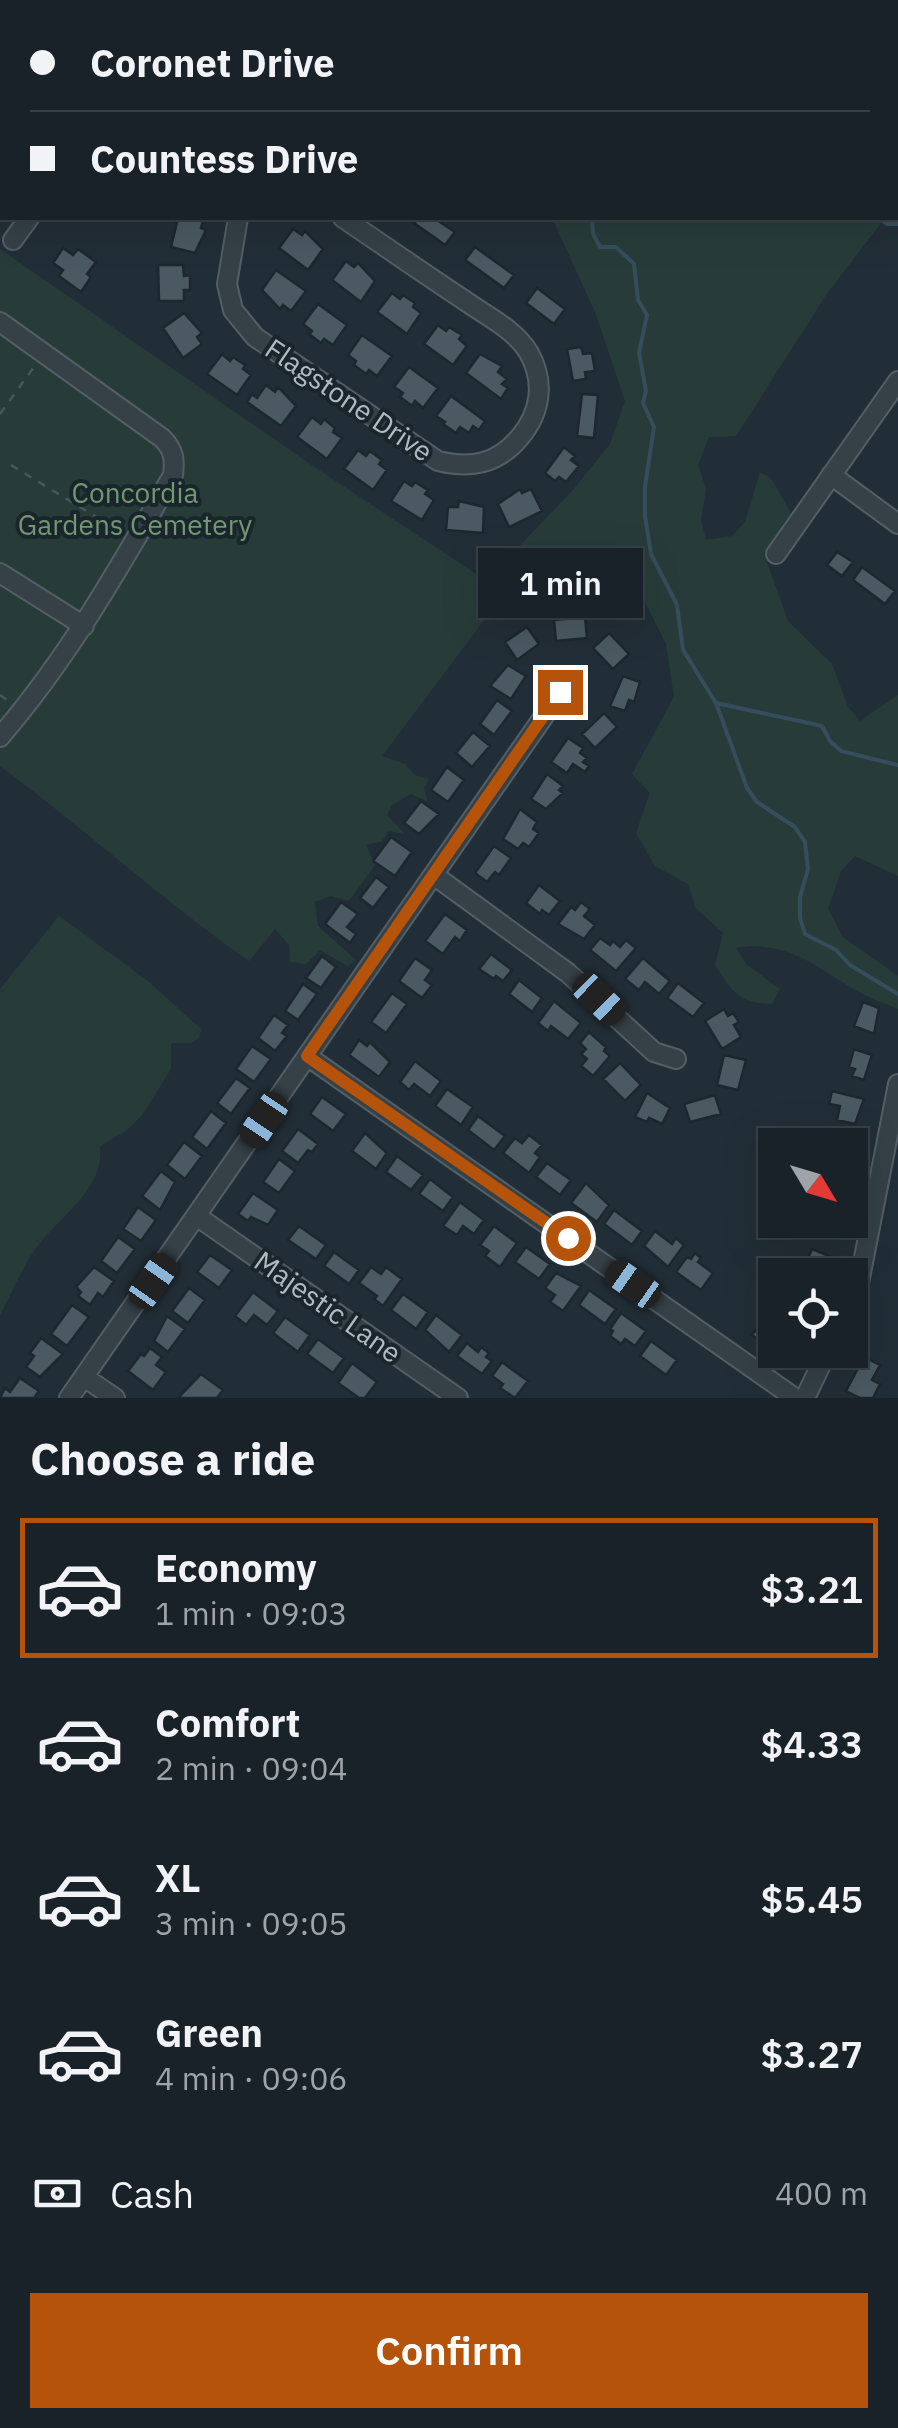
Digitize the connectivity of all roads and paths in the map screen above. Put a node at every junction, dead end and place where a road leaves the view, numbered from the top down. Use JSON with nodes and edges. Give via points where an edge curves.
{"nodes":[{"id":1,"x":28,"y":220,"type":"edge"},
{"id":2,"x":238,"y":220,"type":"edge"},
{"id":3,"x":346,"y":220,"type":"edge"},
{"id":4,"x":13,"y":240,"type":"dead end"},
{"id":5,"x":0,"y":322,"type":"edge"},
{"id":6,"x":44,"y":353,"type":"junction"},
{"id":7,"x":898,"y":381,"type":"edge"},
{"id":8,"x":0,"y":414,"type":"edge"},
{"id":9,"x":11,"y":465,"type":"dead end"},
{"id":10,"x":830,"y":476,"type":"junction"},
{"id":11,"x":898,"y":524,"type":"edge"},
{"id":12,"x":135,"y":540,"type":"junction"},
{"id":13,"x":776,"y":554,"type":"dead end"},
{"id":14,"x":0,"y":573,"type":"edge"},
{"id":15,"x":84,"y":626,"type":"junction"},
{"id":16,"x":560,"y":692,"type":"dead end"},
{"id":17,"x":0,"y":737,"type":"edge"},
{"id":18,"x":435,"y":876,"type":"junction"},
{"id":19,"x":307,"y":1056,"type":"junction"},
{"id":20,"x":676,"y":1060,"type":"dead end"},
{"id":21,"x":898,"y":1084,"type":"edge"},
{"id":22,"x":198,"y":1217,"type":"junction"},
{"id":23,"x":864,"y":1258,"type":"edge"},
{"id":24,"x":819,"y":1368,"type":"edge"},
{"id":25,"x":84,"y":1377,"type":"junction"},
{"id":26,"x":70,"y":1398,"type":"edge"},
{"id":27,"x":115,"y":1398,"type":"edge"},
{"id":28,"x":458,"y":1398,"type":"edge"},
{"id":29,"x":795,"y":1398,"type":"edge"},
{"id":30,"x":805,"y":1398,"type":"edge"}],
"edges":[{"from":1,"to":4,"type":"street"},
{"from":2,"to":3,"type":"street","name":"Flagstone Drive","via":[[227,284],[233,310],[255,337],[438,461],[483,464],[509,450],[530,425],[540,398],[540,377],[527,349]]},
{"from":5,"to":6,"type":"street"},
{"from":6,"to":8,"type":"path"},
{"from":6,"to":12,"type":"street","via":[[174,454],[173,475]]},
{"from":7,"to":10,"type":"street"},
{"from":9,"to":12,"type":"path"},
{"from":10,"to":11,"type":"street"},
{"from":10,"to":13,"type":"street"},
{"from":12,"to":15,"type":"street"},
{"from":14,"to":15,"type":"street"},
{"from":15,"to":17,"type":"street"},
{"from":16,"to":18,"type":"street"},
{"from":18,"to":19,"type":"street"},
{"from":18,"to":20,"type":"street","via":[[568,973],[654,1052]]},
{"from":19,"to":22,"type":"street"},
{"from":19,"to":29,"type":"street"},
{"from":21,"to":23,"type":"street"},
{"from":22,"to":25,"type":"street"},
{"from":22,"to":28,"type":"street","name":"Majestic Lane"},
{"from":24,"to":30,"type":"street"},
{"from":25,"to":26,"type":"street"},
{"from":25,"to":27,"type":"street"}]}
